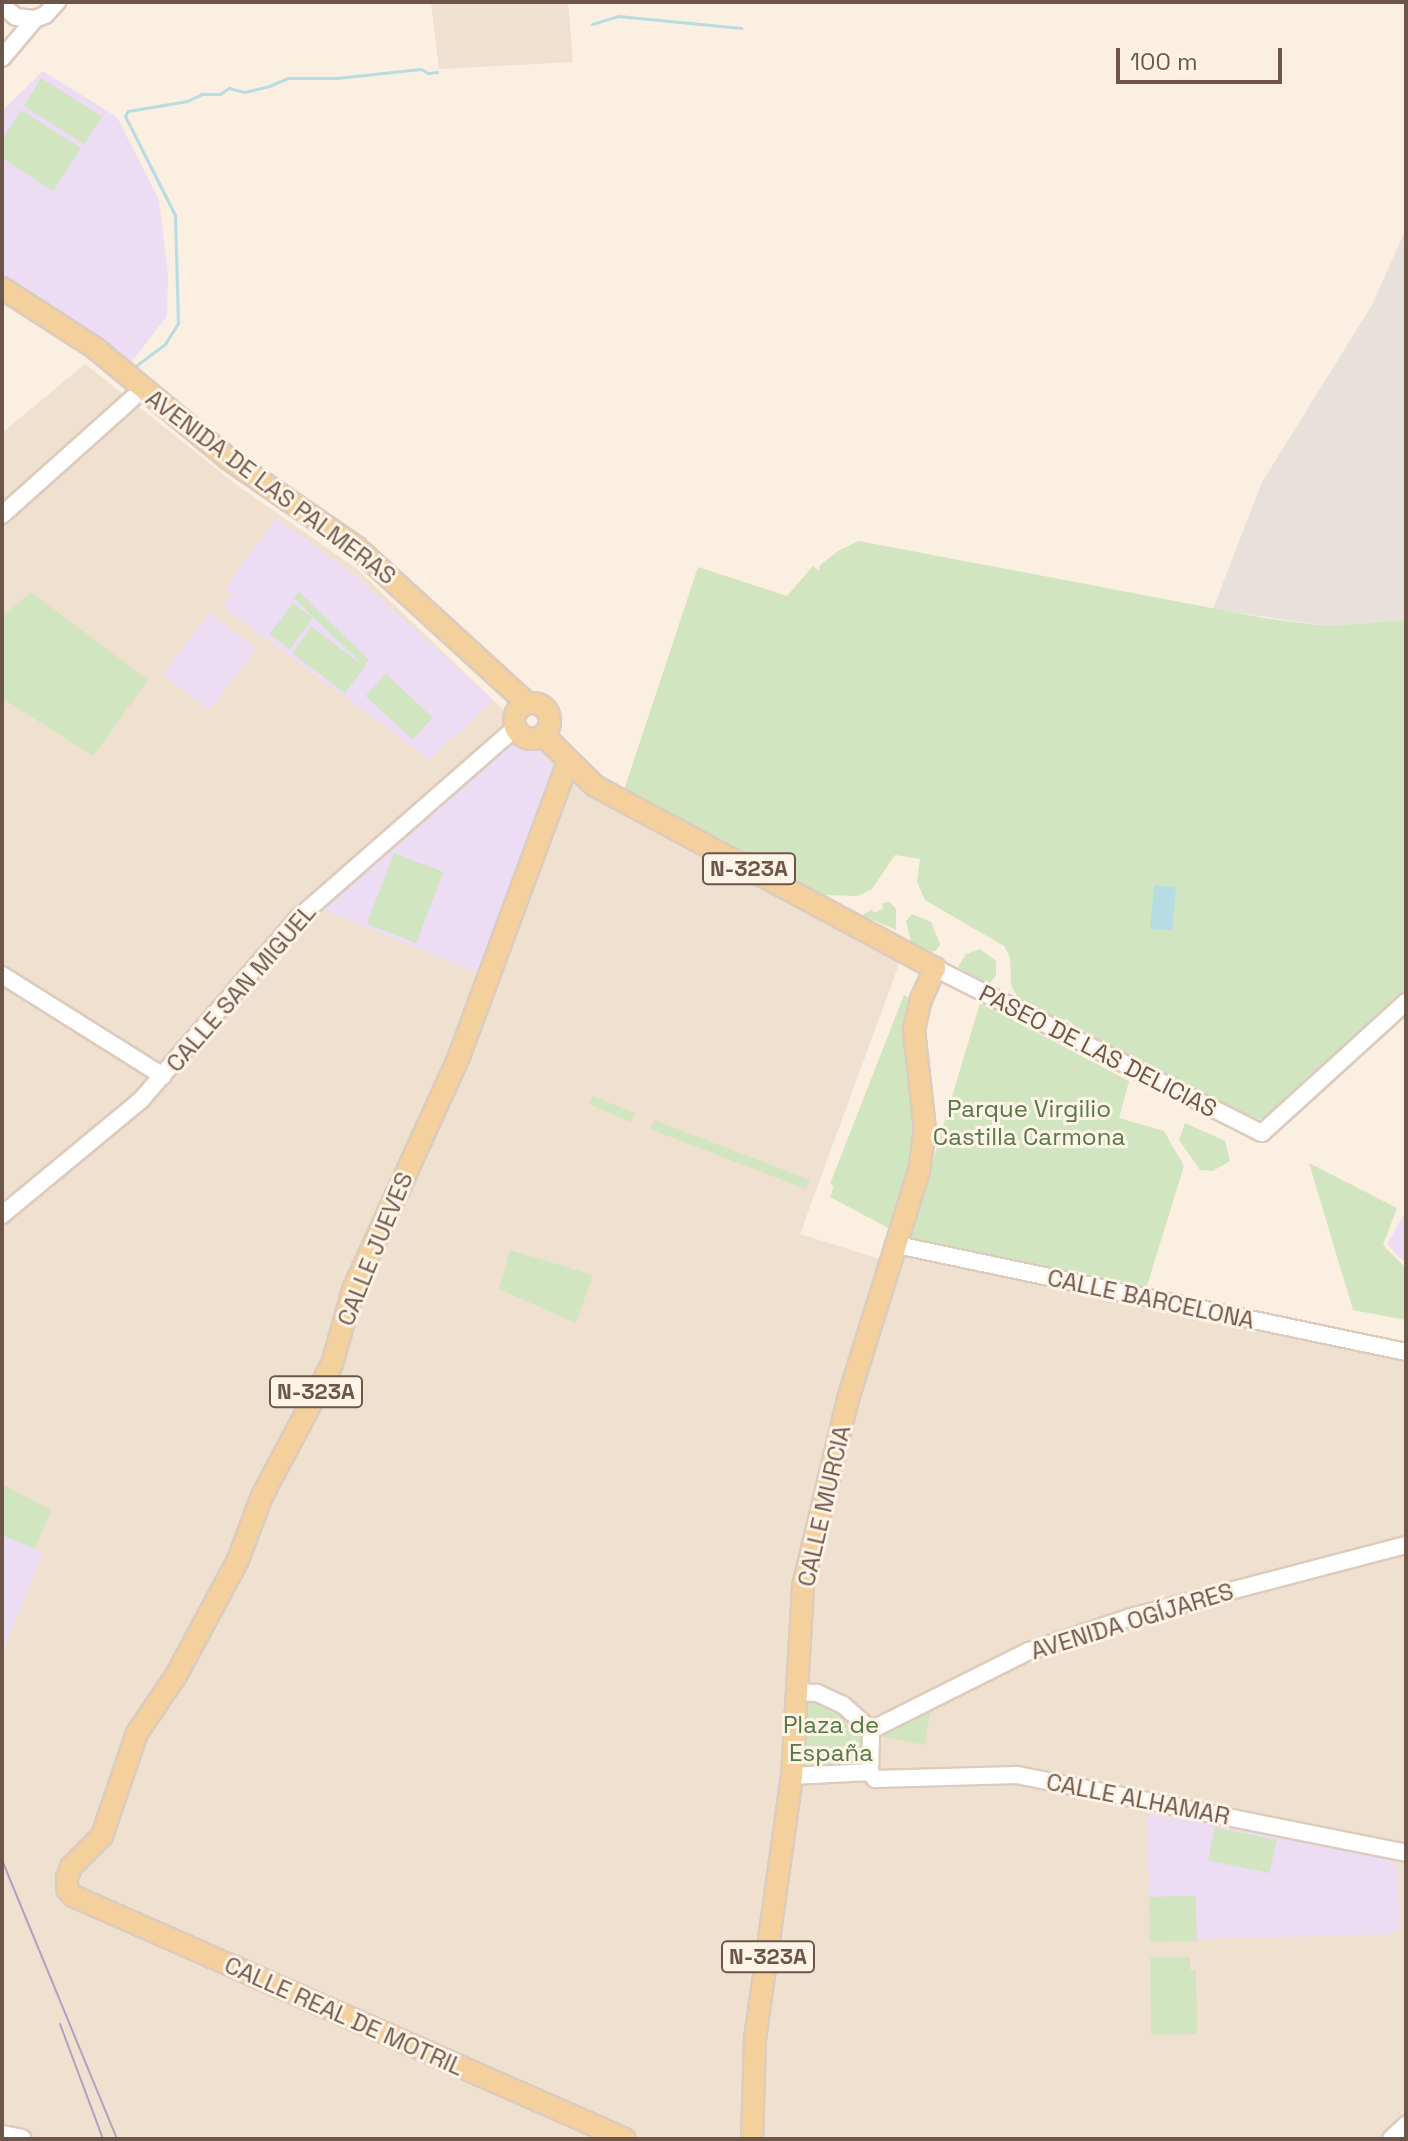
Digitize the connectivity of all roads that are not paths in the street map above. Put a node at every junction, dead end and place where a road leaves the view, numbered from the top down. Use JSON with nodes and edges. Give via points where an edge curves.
{"nodes":[{"id":1,"x":57,"y":2,"type":"edge"},
{"id":2,"x":5,"y":9,"type":"edge"},
{"id":3,"x":35,"y":19,"type":"junction"},
{"id":4,"x":2,"y":56,"type":"edge"},
{"id":5,"x":2,"y":288,"type":"edge"},
{"id":6,"x":2,"y":302,"type":"edge"},
{"id":7,"x":133,"y":398,"type":"junction"},
{"id":8,"x":2,"y":515,"type":"edge"},
{"id":9,"x":519,"y":714,"type":"junction"},
{"id":10,"x":543,"y":735,"type":"junction"},
{"id":11,"x":568,"y":762,"type":"junction"},
{"id":12,"x":935,"y":968,"type":"junction"},
{"id":13,"x":2,"y":975,"type":"edge"},
{"id":14,"x":1406,"y":1002,"type":"edge"},
{"id":15,"x":163,"y":1076,"type":"junction"},
{"id":16,"x":2,"y":1215,"type":"edge"},
{"id":17,"x":895,"y":1250,"type":"junction"},
{"id":18,"x":1406,"y":1352,"type":"edge"},
{"id":19,"x":1406,"y":1545,"type":"edge"},
{"id":20,"x":797,"y":1692,"type":"junction"},
{"id":21,"x":871,"y":1730,"type":"junction"},
{"id":22,"x":870,"y":1772,"type":"junction"},
{"id":23,"x":792,"y":1776,"type":"junction"},
{"id":24,"x":1406,"y":1853,"type":"edge"},
{"id":25,"x":67,"y":1889,"type":"joint"},
{"id":26,"x":1406,"y":2125,"type":"edge"},
{"id":27,"x":2,"y":2135,"type":"edge"},
{"id":28,"x":22,"y":2139,"type":"edge"},
{"id":29,"x":625,"y":2139,"type":"edge"},
{"id":30,"x":752,"y":2139,"type":"edge"},
{"id":31,"x":1391,"y":2139,"type":"edge"}],
"edges":[{"from":1,"to":3,"type":"street"},
{"from":2,"to":3,"type":"street"},
{"from":2,"to":4,"type":"street"},
{"from":3,"to":4,"type":"street"},
{"from":5,"to":9,"type":"main road","name":"AVENIDA DE LAS PALMERAS","via":[[95,348],[198,436],[356,547]]},
{"from":6,"to":7,"type":"main road","name":"AVENIDA DE LAS PALMERAS","via":[[76,348]]},
{"from":7,"to":8,"type":"street"},
{"from":7,"to":9,"type":"main road","name":"AVENIDA DE LAS PALMERAS","via":[[189,445],[371,575]]},
{"from":9,"to":10,"type":"main road","via":[[529,739]]},
{"from":9,"to":10,"type":"main road","via":[[541,705],[550,725]]},
{"from":9,"to":15,"type":"street","name":"CALLE SAN MIGUEL","via":[[297,919]]},
{"from":10,"to":11,"type":"main road","number":"N-323A"},
{"from":11,"to":12,"type":"main road","number":"N-323A","via":[[595,786],[649,817]]},
{"from":11,"to":25,"type":"main road","name":"CALLE JUEVES","number":"N-323A","via":[[459,1057],[353,1290],[332,1364],[262,1496],[238,1560],[177,1674],[137,1733],[102,1836],[71,1867]]},
{"from":12,"to":14,"type":"street","name":"PASEO DE LAS DELICIAS","via":[[1262,1133]]},
{"from":12,"to":17,"type":"main road","number":"N-323A","via":[[914,1030],[924,1108],[923,1150]]},
{"from":13,"to":15,"type":"street"},
{"from":15,"to":16,"type":"street","name":"CALLE SAN MIGUEL","via":[[86,1148]]},
{"from":17,"to":18,"type":"street","name":"CALLE BARCELONA"},
{"from":17,"to":20,"type":"main road","name":"CALLE MURCIA","number":"N-323A","via":[[848,1399],[803,1587]]},
{"from":19,"to":21,"type":"street","name":"AVENIDA OGÍJARES","via":[[1131,1617],[1029,1651]]},
{"from":20,"to":21,"type":"street","via":[[817,1693],[843,1705]]},
{"from":20,"to":23,"type":"main road","name":"CALLE MURCIA","number":"N-323A"},
{"from":21,"to":22,"type":"street"},
{"from":22,"to":23,"type":"street"},
{"from":22,"to":24,"type":"street","name":"CALLE ALHAMAR","via":[[875,1779],[1017,1775]]},
{"from":23,"to":30,"type":"main road","number":"N-323A","via":[[755,2039]]},
{"from":25,"to":29,"type":"main road","name":"CALLE REAL DE MOTRIL","number":"N-323A"},
{"from":26,"to":31,"type":"street"},
{"from":27,"to":28,"type":"main road"}]}
